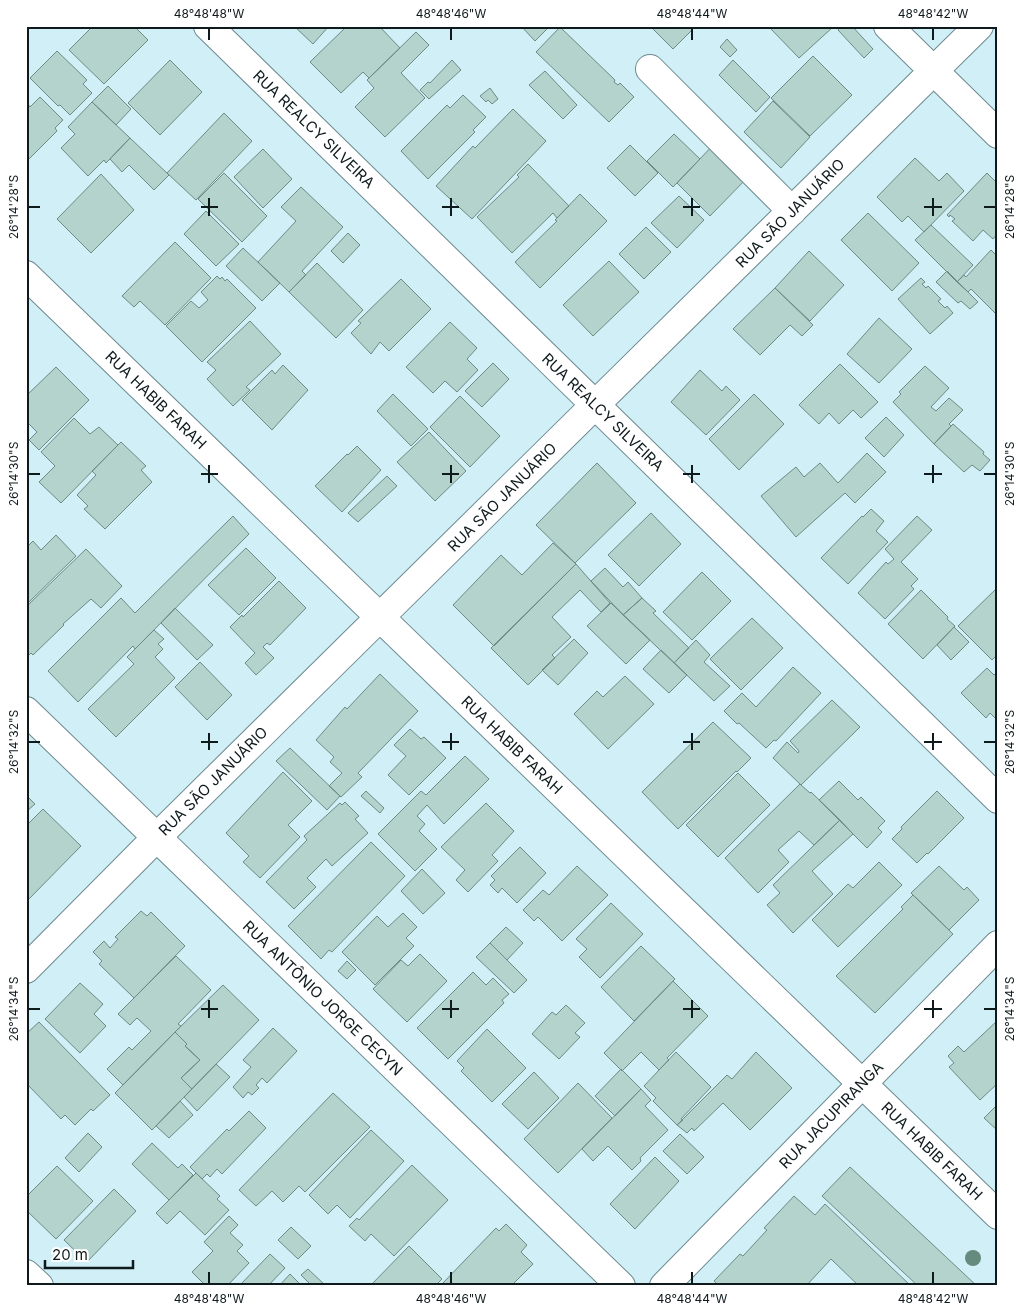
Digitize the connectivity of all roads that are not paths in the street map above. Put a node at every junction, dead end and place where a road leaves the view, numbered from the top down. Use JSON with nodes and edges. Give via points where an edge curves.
{"nodes":[{"id":1,"x":208,"y":26,"type":"edge"},
{"id":2,"x":888,"y":26,"type":"edge"},
{"id":3,"x":979,"y":26,"type":"edge"},
{"id":4,"x":650,"y":69,"type":"dead end"},
{"id":5,"x":934,"y":71,"type":"junction"},
{"id":6,"x":998,"y":134,"type":"edge"},
{"id":7,"x":792,"y":211,"type":"junction"},
{"id":8,"x":26,"y":275,"type":"edge"},
{"id":9,"x":595,"y":405,"type":"junction"},
{"id":10,"x":380,"y":617,"type":"junction"},
{"id":11,"x":26,"y":711,"type":"edge"},
{"id":12,"x":998,"y":799,"type":"edge"},
{"id":13,"x":157,"y":837,"type":"junction"},
{"id":14,"x":998,"y":945,"type":"edge"},
{"id":15,"x":26,"y":969,"type":"edge"},
{"id":16,"x":862,"y":1083,"type":"junction"},
{"id":17,"x":998,"y":1214,"type":"edge"},
{"id":18,"x":26,"y":1274,"type":"edge"},
{"id":19,"x":39,"y":1286,"type":"edge"},
{"id":20,"x":621,"y":1286,"type":"edge"},
{"id":21,"x":664,"y":1286,"type":"edge"}],
"edges":[{"from":1,"to":9,"type":"street","name":"RUA REALCY SILVEIRA"},
{"from":2,"to":5,"type":"street"},
{"from":3,"to":5,"type":"street","name":"RUA SÃO JANUÁRIO"},
{"from":4,"to":7,"type":"street"},
{"from":5,"to":6,"type":"street"},
{"from":5,"to":7,"type":"street","name":"RUA SÃO JANUÁRIO"},
{"from":7,"to":9,"type":"street","name":"RUA SÃO JANUÁRIO"},
{"from":8,"to":10,"type":"street","name":"RUA HABIB FARAH"},
{"from":9,"to":10,"type":"street","name":"RUA SÃO JANUÁRIO"},
{"from":9,"to":12,"type":"street","name":"RUA REALCY SILVEIRA"},
{"from":10,"to":13,"type":"street","name":"RUA SÃO JANUÁRIO"},
{"from":10,"to":16,"type":"street","name":"RUA HABIB FARAH"},
{"from":11,"to":13,"type":"street","name":"RUA ANTÔNIO JORGE CECYN"},
{"from":13,"to":15,"type":"street","name":"RUA SÃO JANUÁRIO"},
{"from":13,"to":20,"type":"street","name":"RUA ANTÔNIO JORGE CECYN"},
{"from":14,"to":16,"type":"street","name":"RUA JACUPIRANGA"},
{"from":16,"to":17,"type":"street","name":"RUA HABIB FARAH"},
{"from":16,"to":21,"type":"street","name":"RUA JACUPIRANGA"},
{"from":18,"to":19,"type":"street"}]}
